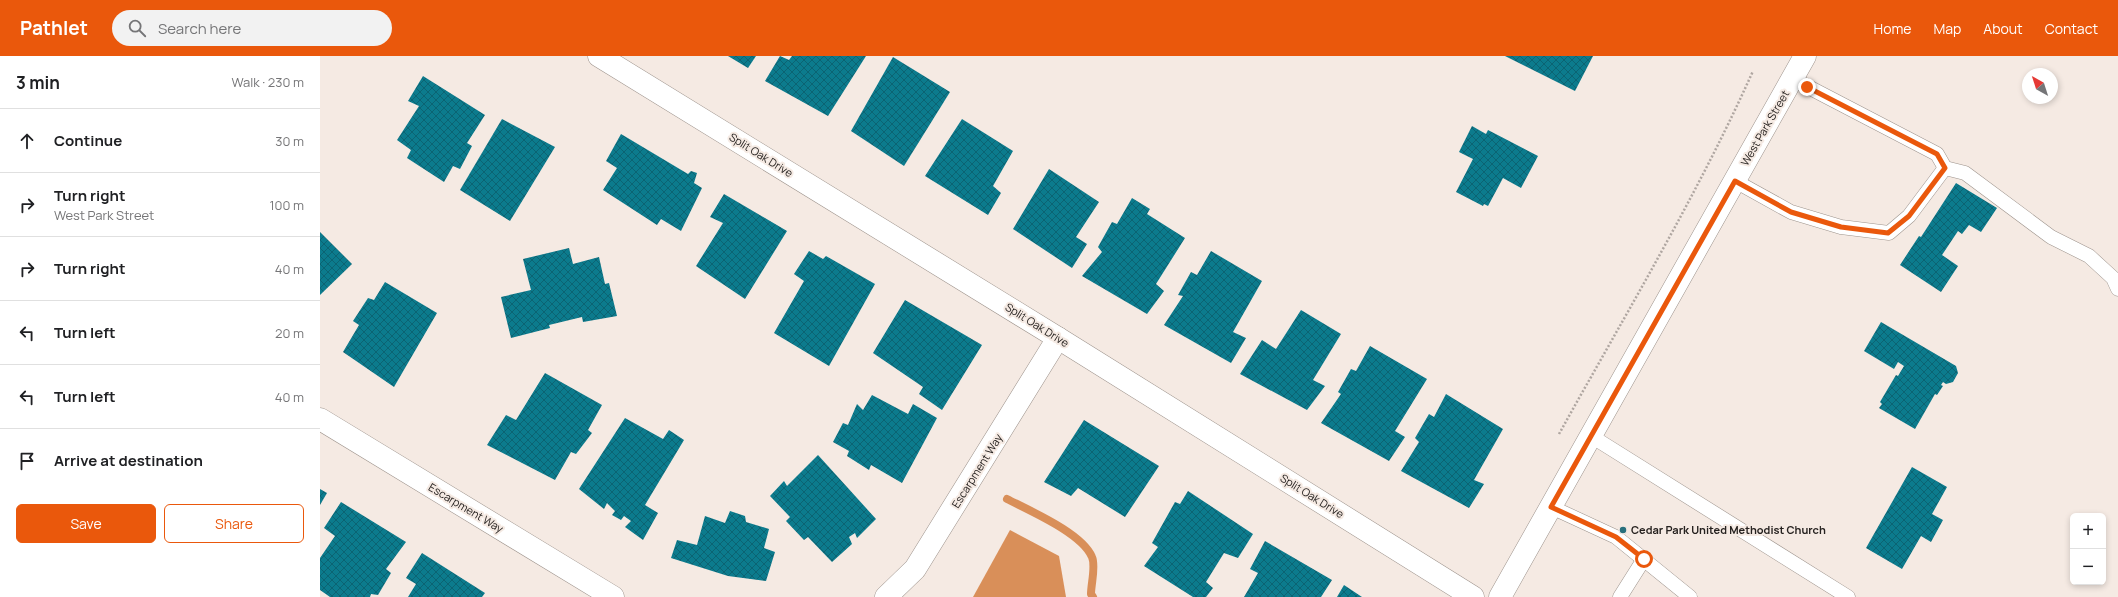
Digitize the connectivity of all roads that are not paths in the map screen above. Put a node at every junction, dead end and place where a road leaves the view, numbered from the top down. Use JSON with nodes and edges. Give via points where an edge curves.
{"nodes":[{"id":1,"x":599,"y":56,"type":"edge"},
{"id":2,"x":1805,"y":56,"type":"edge"},
{"id":3,"x":1793,"y":79,"type":"junction"},
{"id":4,"x":1945,"y":168,"type":"junction"},
{"id":5,"x":1735,"y":181,"type":"junction"},
{"id":6,"x":2118,"y":289,"type":"edge"},
{"id":7,"x":1058,"y":338,"type":"junction"},
{"id":8,"x":320,"y":419,"type":"edge"},
{"id":9,"x":1591,"y":436,"type":"junction"},
{"id":10,"x":1551,"y":507,"type":"junction"},
{"id":11,"x":1644,"y":559,"type":"junction"},
{"id":12,"x":613,"y":597,"type":"edge"},
{"id":13,"x":886,"y":597,"type":"edge"},
{"id":14,"x":1473,"y":597,"type":"edge"},
{"id":15,"x":1500,"y":597,"type":"edge"},
{"id":16,"x":1620,"y":597,"type":"edge"},
{"id":17,"x":1690,"y":597,"type":"edge"},
{"id":18,"x":1848,"y":597,"type":"edge"}],
"edges":[{"from":1,"to":7,"type":"street","name":"Split Oak Drive"},
{"from":2,"to":3,"type":"street","name":"West Park Street"},
{"from":3,"to":4,"type":"lane","via":[[1937,154]]},
{"from":3,"to":5,"type":"street","name":"West Park Street"},
{"from":4,"to":5,"type":"lane","via":[[1909,216],[1888,233],[1841,227],[1791,212]]},
{"from":4,"to":6,"type":"lane","via":[[1965,173],[2051,237],[2089,256],[2113,278]]},
{"from":5,"to":9,"type":"street","name":"West Park Street"},
{"from":7,"to":13,"type":"street","name":"Escarpment Way","via":[[915,569]]},
{"from":7,"to":14,"type":"street","name":"Split Oak Drive"},
{"from":8,"to":12,"type":"street","name":"Escarpment Way"},
{"from":9,"to":10,"type":"street","name":"West Park Street"},
{"from":9,"to":18,"type":"lane"},
{"from":10,"to":11,"type":"lane","via":[[1616,537]]},
{"from":10,"to":15,"type":"street","name":"West Park Street"},
{"from":11,"to":16,"type":"lane"},
{"from":11,"to":17,"type":"lane"}]}
